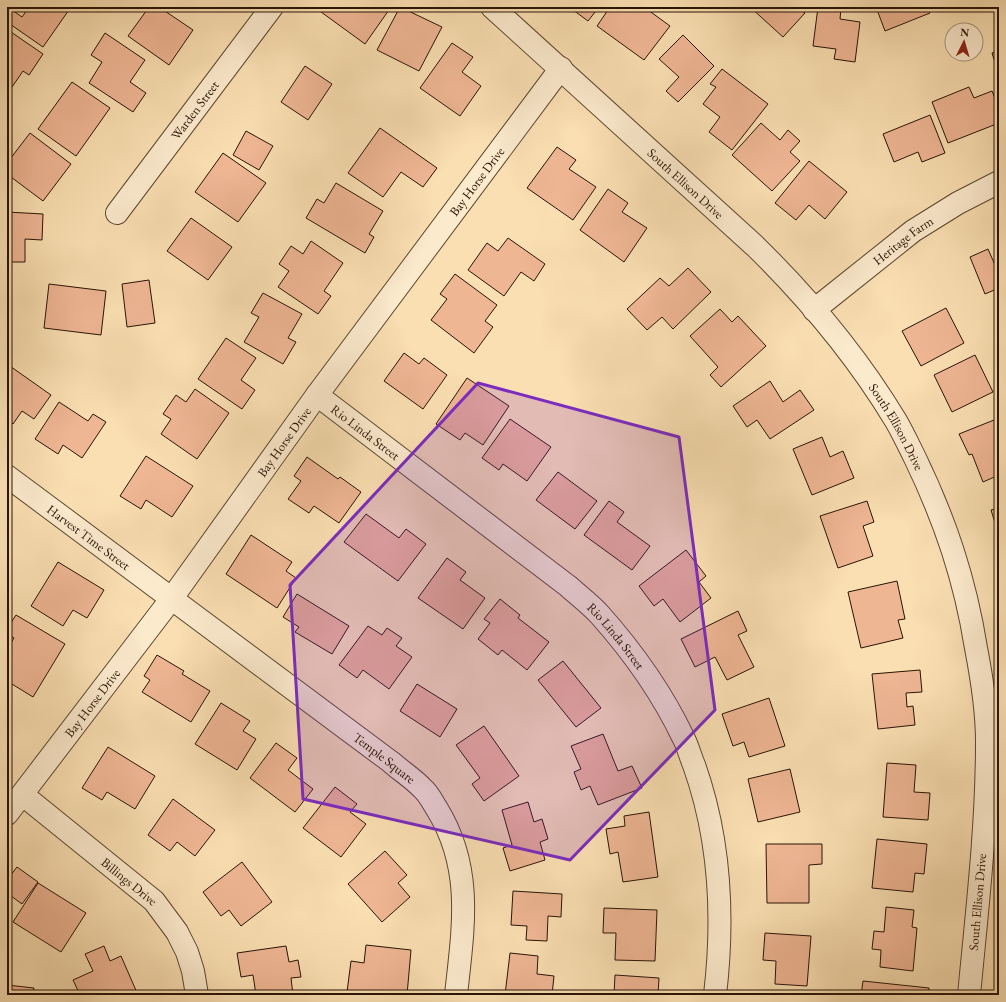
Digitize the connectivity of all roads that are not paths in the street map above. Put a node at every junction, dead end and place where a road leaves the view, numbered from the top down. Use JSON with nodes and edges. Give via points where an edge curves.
{"nodes":[{"id":1,"x":272,"y":7,"type":"edge"},
{"id":2,"x":492,"y":7,"type":"edge"},
{"id":3,"x":561,"y":68,"type":"junction"},
{"id":4,"x":999,"y":182,"type":"edge"},
{"id":5,"x":117,"y":213,"type":"dead end"},
{"id":6,"x":814,"y":310,"type":"junction"},
{"id":7,"x":317,"y":395,"type":"junction"},
{"id":8,"x":7,"y":476,"type":"edge"},
{"id":9,"x":172,"y":598,"type":"junction"},
{"id":10,"x":23,"y":795,"type":"junction"},
{"id":11,"x":7,"y":814,"type":"edge"},
{"id":12,"x":197,"y":995,"type":"edge"},
{"id":13,"x":456,"y":995,"type":"edge"},
{"id":14,"x":714,"y":995,"type":"edge"},
{"id":15,"x":968,"y":995,"type":"edge"}],
"edges":[{"from":1,"to":5,"type":"street","name":"Warden Street"},
{"from":2,"to":3,"type":"street","name":"South Ellison Drive"},
{"from":3,"to":6,"type":"street","name":"South Ellison Drive","via":[[755,246]]},
{"from":3,"to":7,"type":"street","name":"Bay Horse Drive"},
{"from":4,"to":6,"type":"street","name":"Heritage Farm","via":[[958,203],[913,231]]},
{"from":6,"to":15,"type":"street","name":"South Ellison Drive","via":[[861,369],[897,422],[944,521],[971,613],[982,680],[987,740],[984,835]]},
{"from":7,"to":9,"type":"street","name":"Bay Horse Drive"},
{"from":7,"to":14,"type":"street","name":"Rio Linda Street","via":[[568,586],[599,614],[656,689],[684,738],[699,781],[710,825],[717,870],[719,913],[718,969]]},
{"from":8,"to":9,"type":"street","name":"Harvest Time Street"},
{"from":9,"to":10,"type":"street","name":"Bay Horse Drive"},
{"from":9,"to":13,"type":"street","name":"Temple Square","via":[[391,762],[424,790],[446,824],[457,853],[464,897]]},
{"from":10,"to":11,"type":"street","name":"Bay Horse Drive"},
{"from":10,"to":12,"type":"street","name":"Billings Drive","via":[[154,901],[177,932],[187,952]]}]}
